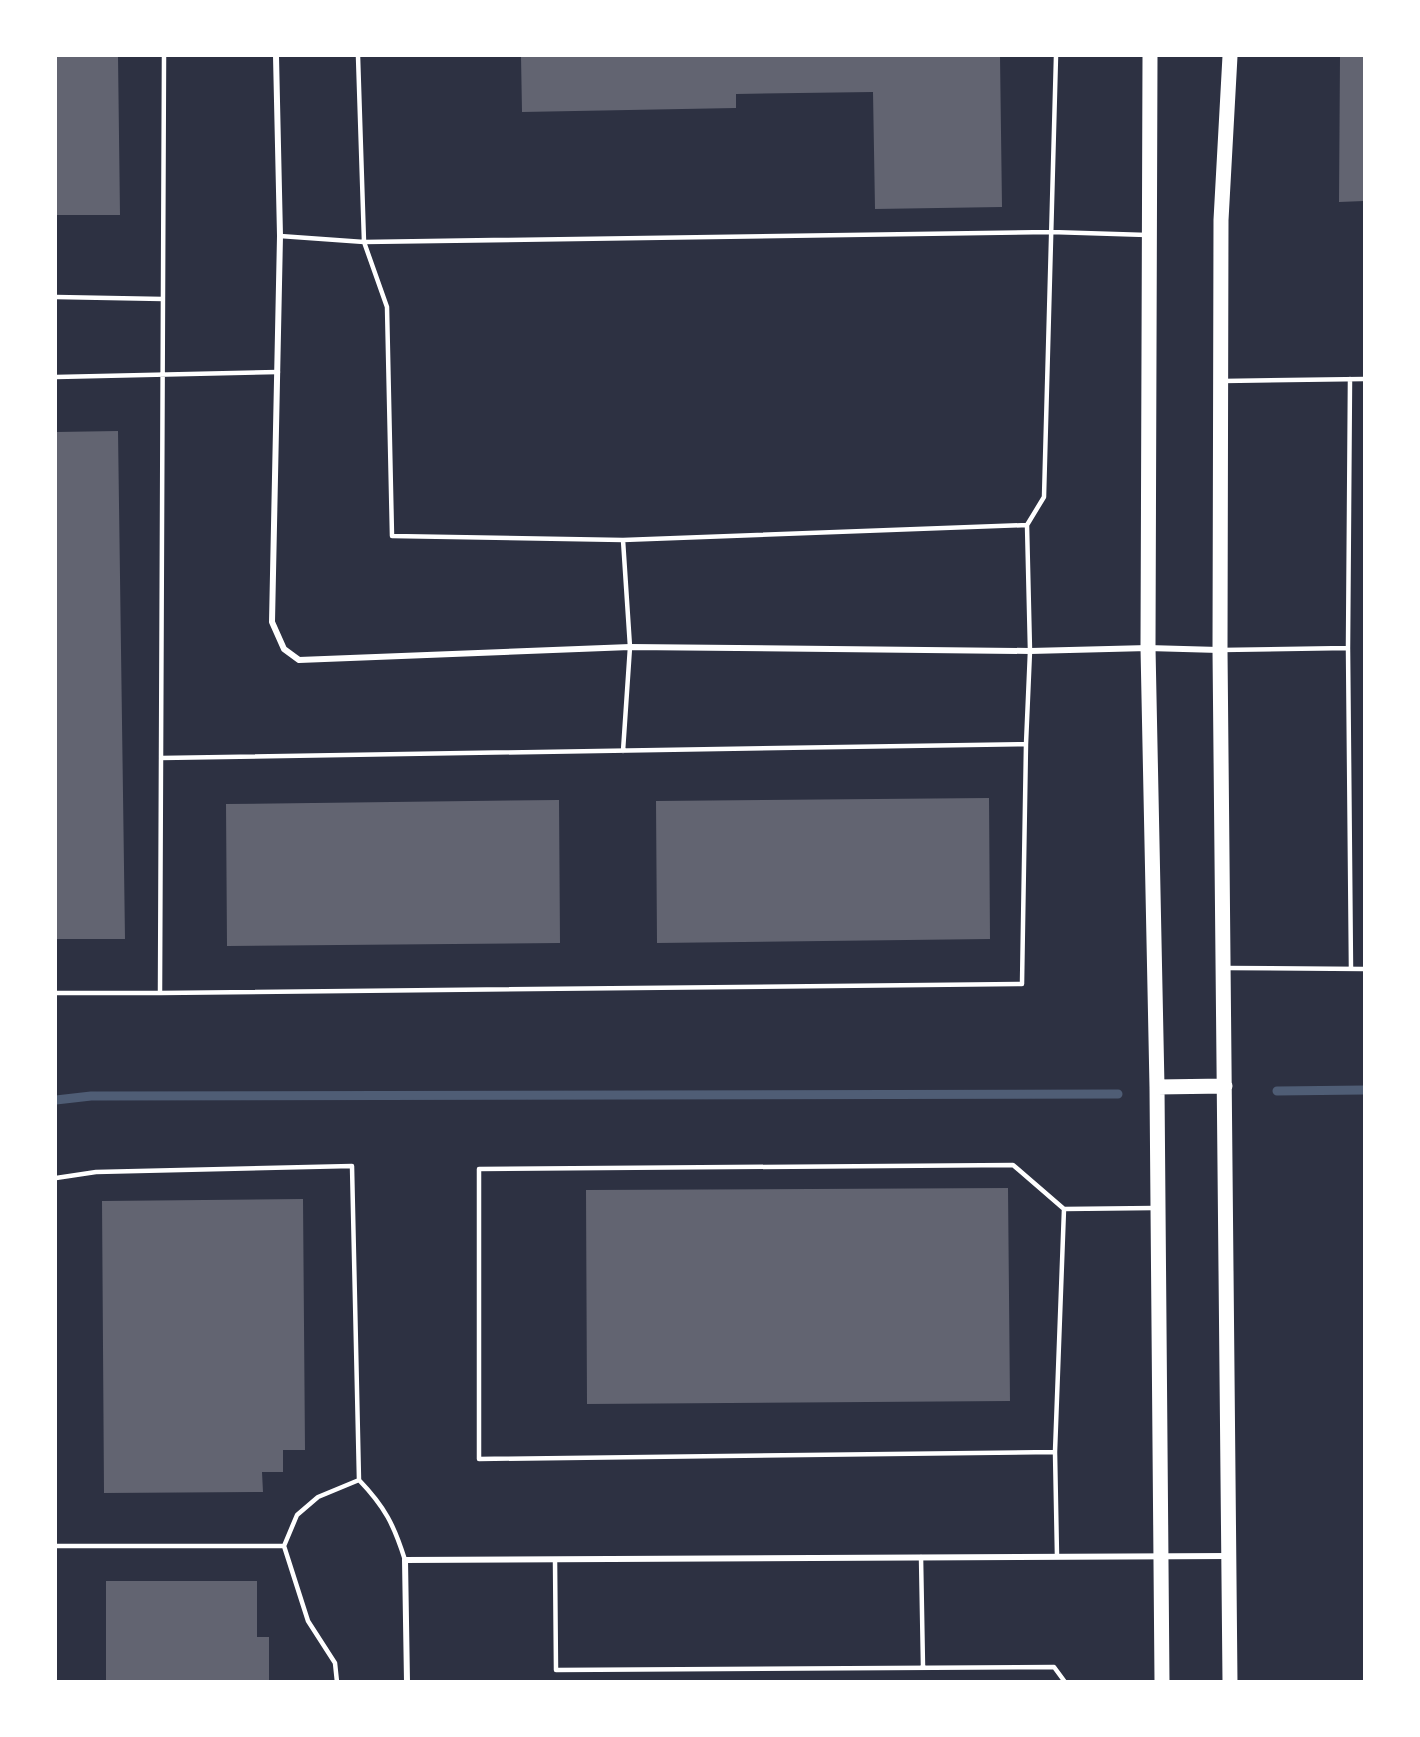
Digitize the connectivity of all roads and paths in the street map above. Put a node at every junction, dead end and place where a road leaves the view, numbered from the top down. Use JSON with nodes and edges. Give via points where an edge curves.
{"nodes":[{"id":1,"x":164,"y":56,"type":"edge"},
{"id":2,"x":276,"y":56,"type":"edge"},
{"id":3,"x":358,"y":56,"type":"edge"},
{"id":4,"x":1056,"y":56,"type":"edge"},
{"id":5,"x":1150,"y":56,"type":"edge"},
{"id":6,"x":1230,"y":56,"type":"edge"},
{"id":7,"x":1051,"y":232,"type":"junction"},
{"id":8,"x":1149,"y":235,"type":"junction"},
{"id":9,"x":280,"y":236,"type":"junction"},
{"id":10,"x":364,"y":242,"type":"junction"},
{"id":11,"x":56,"y":297,"type":"edge"},
{"id":12,"x":163,"y":299,"type":"junction"},
{"id":13,"x":278,"y":372,"type":"junction"},
{"id":14,"x":163,"y":376,"type":"junction"},
{"id":15,"x":56,"y":377,"type":"edge"},
{"id":16,"x":1350,"y":379,"type":"junction"},
{"id":17,"x":1365,"y":379,"type":"edge"},
{"id":18,"x":1220,"y":381,"type":"junction"},
{"id":19,"x":1027,"y":525,"type":"junction"},
{"id":20,"x":623,"y":540,"type":"junction"},
{"id":21,"x":630,"y":647,"type":"junction"},
{"id":22,"x":1148,"y":648,"type":"junction"},
{"id":23,"x":1348,"y":648,"type":"junction"},
{"id":24,"x":1220,"y":650,"type":"junction"},
{"id":25,"x":1030,"y":651,"type":"junction"},
{"id":26,"x":1026,"y":744,"type":"junction"},
{"id":27,"x":623,"y":751,"type":"junction"},
{"id":28,"x":161,"y":758,"type":"junction"},
{"id":29,"x":1223,"y":968,"type":"junction"},
{"id":30,"x":1351,"y":969,"type":"junction"},
{"id":31,"x":1365,"y":969,"type":"edge"},
{"id":32,"x":56,"y":993,"type":"edge"},
{"id":33,"x":160,"y":993,"type":"junction"},
{"id":34,"x":1225,"y":1086,"type":"junction"},
{"id":35,"x":1157,"y":1087,"type":"junction"},
{"id":36,"x":56,"y":1178,"type":"edge"},
{"id":37,"x":1157,"y":1208,"type":"junction"},
{"id":38,"x":1064,"y":1209,"type":"junction"},
{"id":39,"x":1055,"y":1452,"type":"junction"},
{"id":40,"x":359,"y":1480,"type":"junction"},
{"id":41,"x":56,"y":1546,"type":"edge"},
{"id":42,"x":284,"y":1546,"type":"junction"},
{"id":43,"x":1057,"y":1556,"type":"junction"},
{"id":44,"x":1160,"y":1556,"type":"junction"},
{"id":45,"x":1230,"y":1556,"type":"junction"},
{"id":46,"x":921,"y":1557,"type":"junction"},
{"id":47,"x":405,"y":1560,"type":"junction"},
{"id":48,"x":555,"y":1560,"type":"junction"},
{"id":49,"x":923,"y":1667,"type":"junction"},
{"id":50,"x":337,"y":1682,"type":"edge"},
{"id":51,"x":407,"y":1682,"type":"edge"},
{"id":52,"x":1065,"y":1682,"type":"edge"},
{"id":53,"x":1162,"y":1682,"type":"edge"},
{"id":54,"x":1230,"y":1682,"type":"edge"}],
"edges":[{"from":1,"to":12,"type":"lane"},
{"from":2,"to":9,"type":"street"},
{"from":3,"to":10,"type":"lane"},
{"from":4,"to":7,"type":"lane"},
{"from":5,"to":8,"type":"main road"},
{"from":6,"to":18,"type":"main road","via":[[1221,220]]},
{"from":7,"to":8,"type":"lane"},
{"from":7,"to":10,"type":"lane"},
{"from":7,"to":19,"type":"lane","via":[[1044,497]]},
{"from":8,"to":22,"type":"main road"},
{"from":9,"to":10,"type":"lane"},
{"from":9,"to":13,"type":"street"},
{"from":10,"to":20,"type":"lane","via":[[387,307],[392,536]]},
{"from":11,"to":12,"type":"lane"},
{"from":12,"to":14,"type":"lane"},
{"from":13,"to":14,"type":"lane"},
{"from":13,"to":21,"type":"street","via":[[272,622],[284,649],[299,660]]},
{"from":14,"to":15,"type":"lane"},
{"from":14,"to":28,"type":"lane"},
{"from":16,"to":17,"type":"lane"},
{"from":16,"to":18,"type":"lane"},
{"from":16,"to":23,"type":"lane"},
{"from":18,"to":24,"type":"main road"},
{"from":19,"to":20,"type":"lane"},
{"from":19,"to":25,"type":"lane"},
{"from":20,"to":21,"type":"lane"},
{"from":21,"to":25,"type":"street"},
{"from":21,"to":27,"type":"lane"},
{"from":22,"to":24,"type":"street"},
{"from":22,"to":25,"type":"street"},
{"from":22,"to":35,"type":"main road"},
{"from":23,"to":24,"type":"lane"},
{"from":23,"to":30,"type":"lane"},
{"from":24,"to":29,"type":"main road"},
{"from":25,"to":26,"type":"lane"},
{"from":26,"to":27,"type":"lane"},
{"from":26,"to":33,"type":"lane","via":[[1022,984]]},
{"from":27,"to":28,"type":"lane"},
{"from":28,"to":33,"type":"lane"},
{"from":29,"to":30,"type":"lane"},
{"from":29,"to":34,"type":"main road"},
{"from":30,"to":31,"type":"lane"},
{"from":32,"to":33,"type":"lane"},
{"from":34,"to":35,"type":"main road"},
{"from":34,"to":45,"type":"main road"},
{"from":35,"to":37,"type":"main road"},
{"from":36,"to":40,"type":"lane","via":[[96,1172],[352,1166]]},
{"from":37,"to":38,"type":"lane"},
{"from":37,"to":44,"type":"main road"},
{"from":38,"to":39,"type":"lane"},
{"from":38,"to":39,"type":"lane","via":[[1013,1165],[479,1169],[479,1459]]},
{"from":39,"to":43,"type":"lane"},
{"from":40,"to":42,"type":"lane","via":[[318,1497],[297,1515]]},
{"from":40,"to":47,"type":"lane","via":[[395,1526]]},
{"from":41,"to":42,"type":"lane"},
{"from":42,"to":50,"type":"lane","via":[[308,1621],[335,1663]]},
{"from":43,"to":44,"type":"street"},
{"from":43,"to":46,"type":"street"},
{"from":44,"to":45,"type":"street"},
{"from":44,"to":53,"type":"main road"},
{"from":45,"to":54,"type":"main road"},
{"from":46,"to":48,"type":"street"},
{"from":46,"to":49,"type":"lane"},
{"from":47,"to":48,"type":"street"},
{"from":47,"to":51,"type":"street"},
{"from":48,"to":49,"type":"lane","via":[[556,1670]]},
{"from":49,"to":52,"type":"lane","via":[[1054,1667]]}]}
